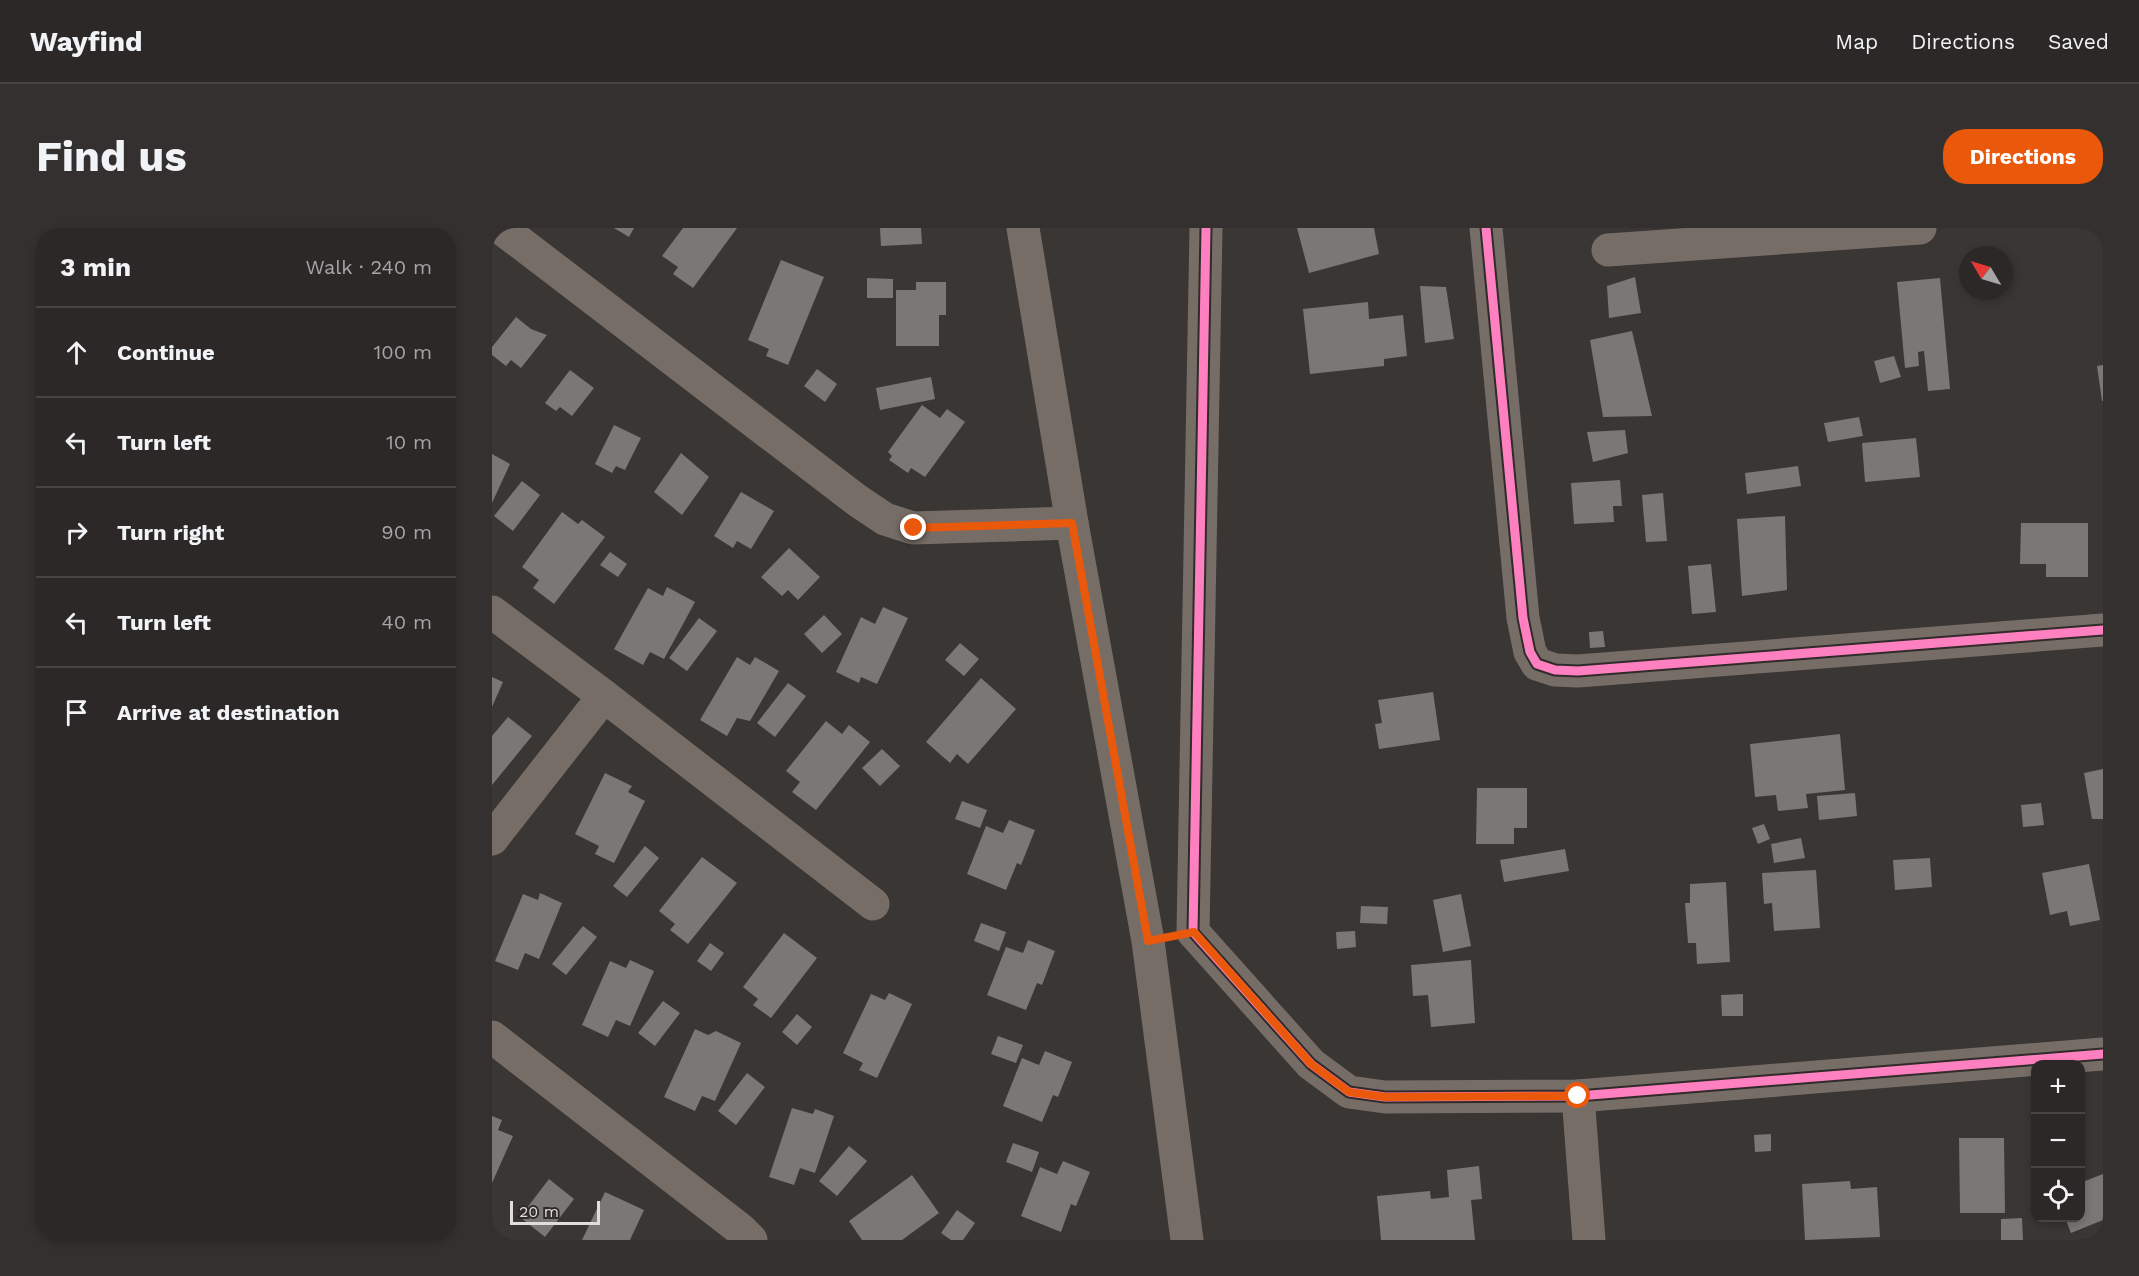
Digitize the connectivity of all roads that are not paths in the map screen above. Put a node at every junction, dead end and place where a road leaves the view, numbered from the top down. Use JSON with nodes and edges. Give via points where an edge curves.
{"nodes":[{"id":1,"x":501,"y":228,"type":"edge"},
{"id":2,"x":1023,"y":228,"type":"edge"},
{"id":3,"x":1206,"y":228,"type":"edge"},
{"id":4,"x":1486,"y":228,"type":"edge"},
{"id":5,"x":1920,"y":228,"type":"edge"},
{"id":6,"x":1608,"y":250,"type":"dead end"},
{"id":7,"x":1072,"y":523,"type":"junction"},
{"id":8,"x":492,"y":612,"type":"edge"},
{"id":9,"x":2103,"y":630,"type":"edge"},
{"id":10,"x":604,"y":696,"type":"junction"},
{"id":11,"x":492,"y":839,"type":"edge"},
{"id":12,"x":873,"y":904,"type":"dead end"},
{"id":13,"x":1194,"y":932,"type":"junction"},
{"id":14,"x":1148,"y":941,"type":"junction"},
{"id":15,"x":492,"y":1037,"type":"edge"},
{"id":16,"x":2103,"y":1054,"type":"edge"},
{"id":17,"x":1578,"y":1096,"type":"junction"},
{"id":18,"x":752,"y":1240,"type":"edge"},
{"id":19,"x":1187,"y":1240,"type":"edge"},
{"id":20,"x":1589,"y":1240,"type":"edge"}],
"edges":[{"from":1,"to":7,"type":"street","via":[[885,519],[914,528]]},
{"from":2,"to":7,"type":"street"},
{"from":3,"to":13,"type":"street"},
{"from":4,"to":9,"type":"street","via":[[1523,618],[1530,652],[1537,664],[1555,670],[1578,670]]},
{"from":5,"to":6,"type":"street"},
{"from":7,"to":14,"type":"street"},
{"from":8,"to":10,"type":"street"},
{"from":10,"to":11,"type":"street"},
{"from":10,"to":12,"type":"street"},
{"from":13,"to":14,"type":"street"},
{"from":13,"to":17,"type":"street","via":[[1311,1064],[1349,1092],[1385,1097]]},
{"from":14,"to":19,"type":"street"},
{"from":15,"to":18,"type":"street"},
{"from":16,"to":17,"type":"street"},
{"from":17,"to":20,"type":"street"}]}
